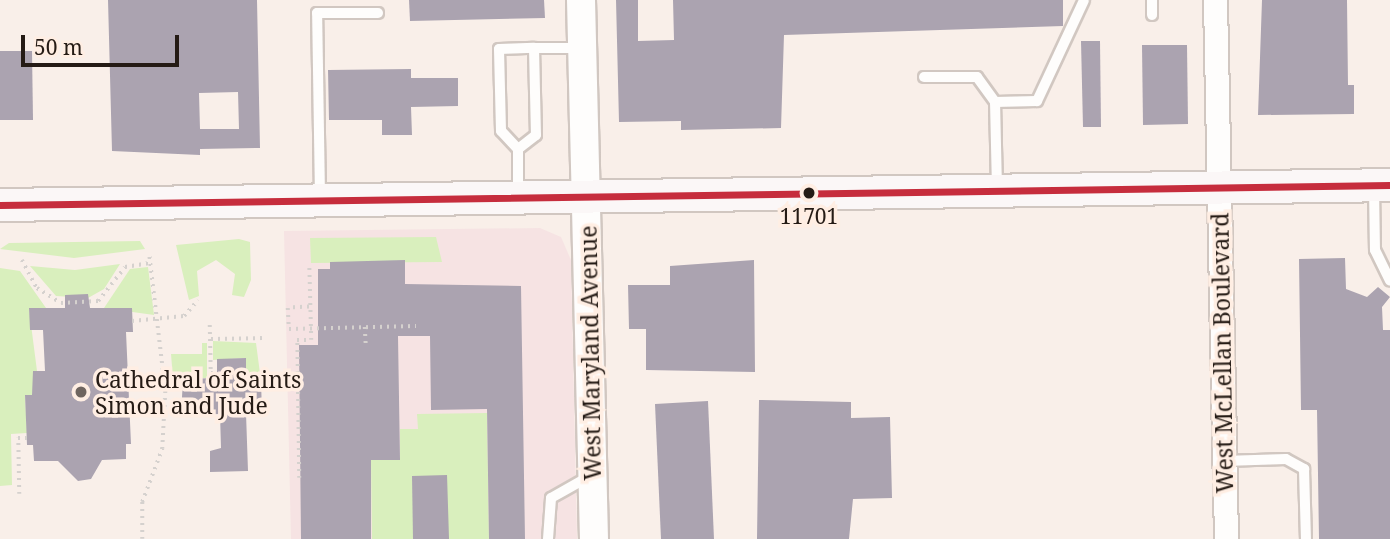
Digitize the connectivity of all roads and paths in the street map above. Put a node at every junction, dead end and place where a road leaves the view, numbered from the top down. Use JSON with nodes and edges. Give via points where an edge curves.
{"nodes":[{"id":1,"x":582,"y":0,"type":"edge"},
{"id":2,"x":1084,"y":0,"type":"edge"},
{"id":3,"x":1152,"y":0,"type":"edge"},
{"id":4,"x":1215,"y":0,"type":"edge"},
{"id":5,"x":379,"y":13,"type":"dead end"},
{"id":6,"x":1152,"y":15,"type":"dead end"},
{"id":7,"x":534,"y":48,"type":"junction"},
{"id":8,"x":583,"y":48,"type":"junction"},
{"id":9,"x":924,"y":77,"type":"dead end"},
{"id":10,"x":995,"y":102,"type":"junction"},
{"id":11,"x":518,"y":149,"type":"junction"},
{"id":12,"x":1382,"y":185,"type":"edge"},
{"id":13,"x":1218,"y":188,"type":"junction"},
{"id":14,"x":998,"y":191,"type":"junction"},
{"id":15,"x":586,"y":196,"type":"junction"},
{"id":16,"x":518,"y":197,"type":"junction"},
{"id":17,"x":320,"y":200,"type":"junction"},
{"id":18,"x":0,"y":205,"type":"edge"},
{"id":19,"x":149,"y":255,"type":"dead end"},
{"id":20,"x":22,"y":260,"type":"dead end"},
{"id":21,"x":150,"y":263,"type":"junction"},
{"id":22,"x":309,"y":265,"type":"dead end"},
{"id":23,"x":1390,"y":281,"type":"edge"},
{"id":24,"x":198,"y":300,"type":"dead end"},
{"id":25,"x":310,"y":307,"type":"junction"},
{"id":26,"x":157,"y":319,"type":"junction"},
{"id":27,"x":132,"y":321,"type":"dead end"},
{"id":28,"x":210,"y":325,"type":"dead end"},
{"id":29,"x":416,"y":326,"type":"dead end"},
{"id":30,"x":365,"y":327,"type":"junction"},
{"id":31,"x":311,"y":328,"type":"junction"},
{"id":32,"x":262,"y":338,"type":"dead end"},
{"id":33,"x":211,"y":339,"type":"junction"},
{"id":34,"x":366,"y":344,"type":"dead end"},
{"id":35,"x":217,"y":373,"type":"dead end"},
{"id":36,"x":27,"y":438,"type":"dead end"},
{"id":37,"x":1224,"y":461,"type":"junction"},
{"id":38,"x":593,"y":475,"type":"junction"},
{"id":39,"x":299,"y":478,"type":"dead end"},
{"id":40,"x":19,"y":494,"type":"dead end"},
{"id":41,"x":142,"y":539,"type":"edge"},
{"id":42,"x":548,"y":539,"type":"edge"},
{"id":43,"x":594,"y":539,"type":"edge"},
{"id":44,"x":1226,"y":539,"type":"edge"},
{"id":45,"x":1306,"y":539,"type":"edge"}],
"edges":[{"from":1,"to":8,"type":"street","name":"West Maryland Avenue"},
{"from":2,"to":10,"type":"lane","via":[[1037,100]]},
{"from":3,"to":6,"type":"lane"},
{"from":4,"to":13,"type":"street","name":"West McLellan Boulevard"},
{"from":5,"to":17,"type":"lane","via":[[317,13]]},
{"from":7,"to":8,"type":"lane"},
{"from":7,"to":11,"type":"lane","via":[[536,135]]},
{"from":7,"to":11,"type":"lane","via":[[499,49],[501,131]]},
{"from":8,"to":15,"type":"street","name":"West Maryland Avenue"},
{"from":9,"to":10,"type":"lane","via":[[977,77]]},
{"from":10,"to":14,"type":"lane"},
{"from":11,"to":16,"type":"lane"},
{"from":12,"to":13,"type":"main road"},
{"from":12,"to":23,"type":"lane","via":[[1375,250]]},
{"from":13,"to":14,"type":"main road"},
{"from":13,"to":37,"type":"street","name":"West McLellan Boulevard"},
{"from":14,"to":15,"type":"main road"},
{"from":15,"to":16,"type":"main road"},
{"from":15,"to":38,"type":"street","name":"West Maryland Avenue"},
{"from":16,"to":17,"type":"main road"},
{"from":17,"to":18,"type":"main road"},
{"from":19,"to":21,"type":"path"},
{"from":20,"to":21,"type":"path","via":[[37,288],[61,303],[98,301],[125,267]]},
{"from":21,"to":26,"type":"path"},
{"from":22,"to":25,"type":"path"},
{"from":24,"to":26,"type":"path","via":[[184,316]]},
{"from":25,"to":31,"type":"path"},
{"from":25,"to":31,"type":"path","via":[[288,308],[289,329]]},
{"from":26,"to":27,"type":"path"},
{"from":26,"to":41,"type":"path","via":[[165,391],[162,449],[142,502]]},
{"from":28,"to":33,"type":"path"},
{"from":29,"to":30,"type":"path"},
{"from":30,"to":31,"type":"path"},
{"from":30,"to":34,"type":"path"},
{"from":31,"to":39,"type":"path","via":[[311,340],[296,340]]},
{"from":32,"to":33,"type":"path"},
{"from":33,"to":35,"type":"path","via":[[211,373]]},
{"from":36,"to":40,"type":"path","via":[[18,438]]},
{"from":37,"to":44,"type":"street","name":"West McLellan Boulevard"},
{"from":37,"to":45,"type":"lane","via":[[1286,459],[1304,469]]},
{"from":38,"to":42,"type":"lane","via":[[551,498]]},
{"from":38,"to":43,"type":"street","name":"West Maryland Avenue"}]}
